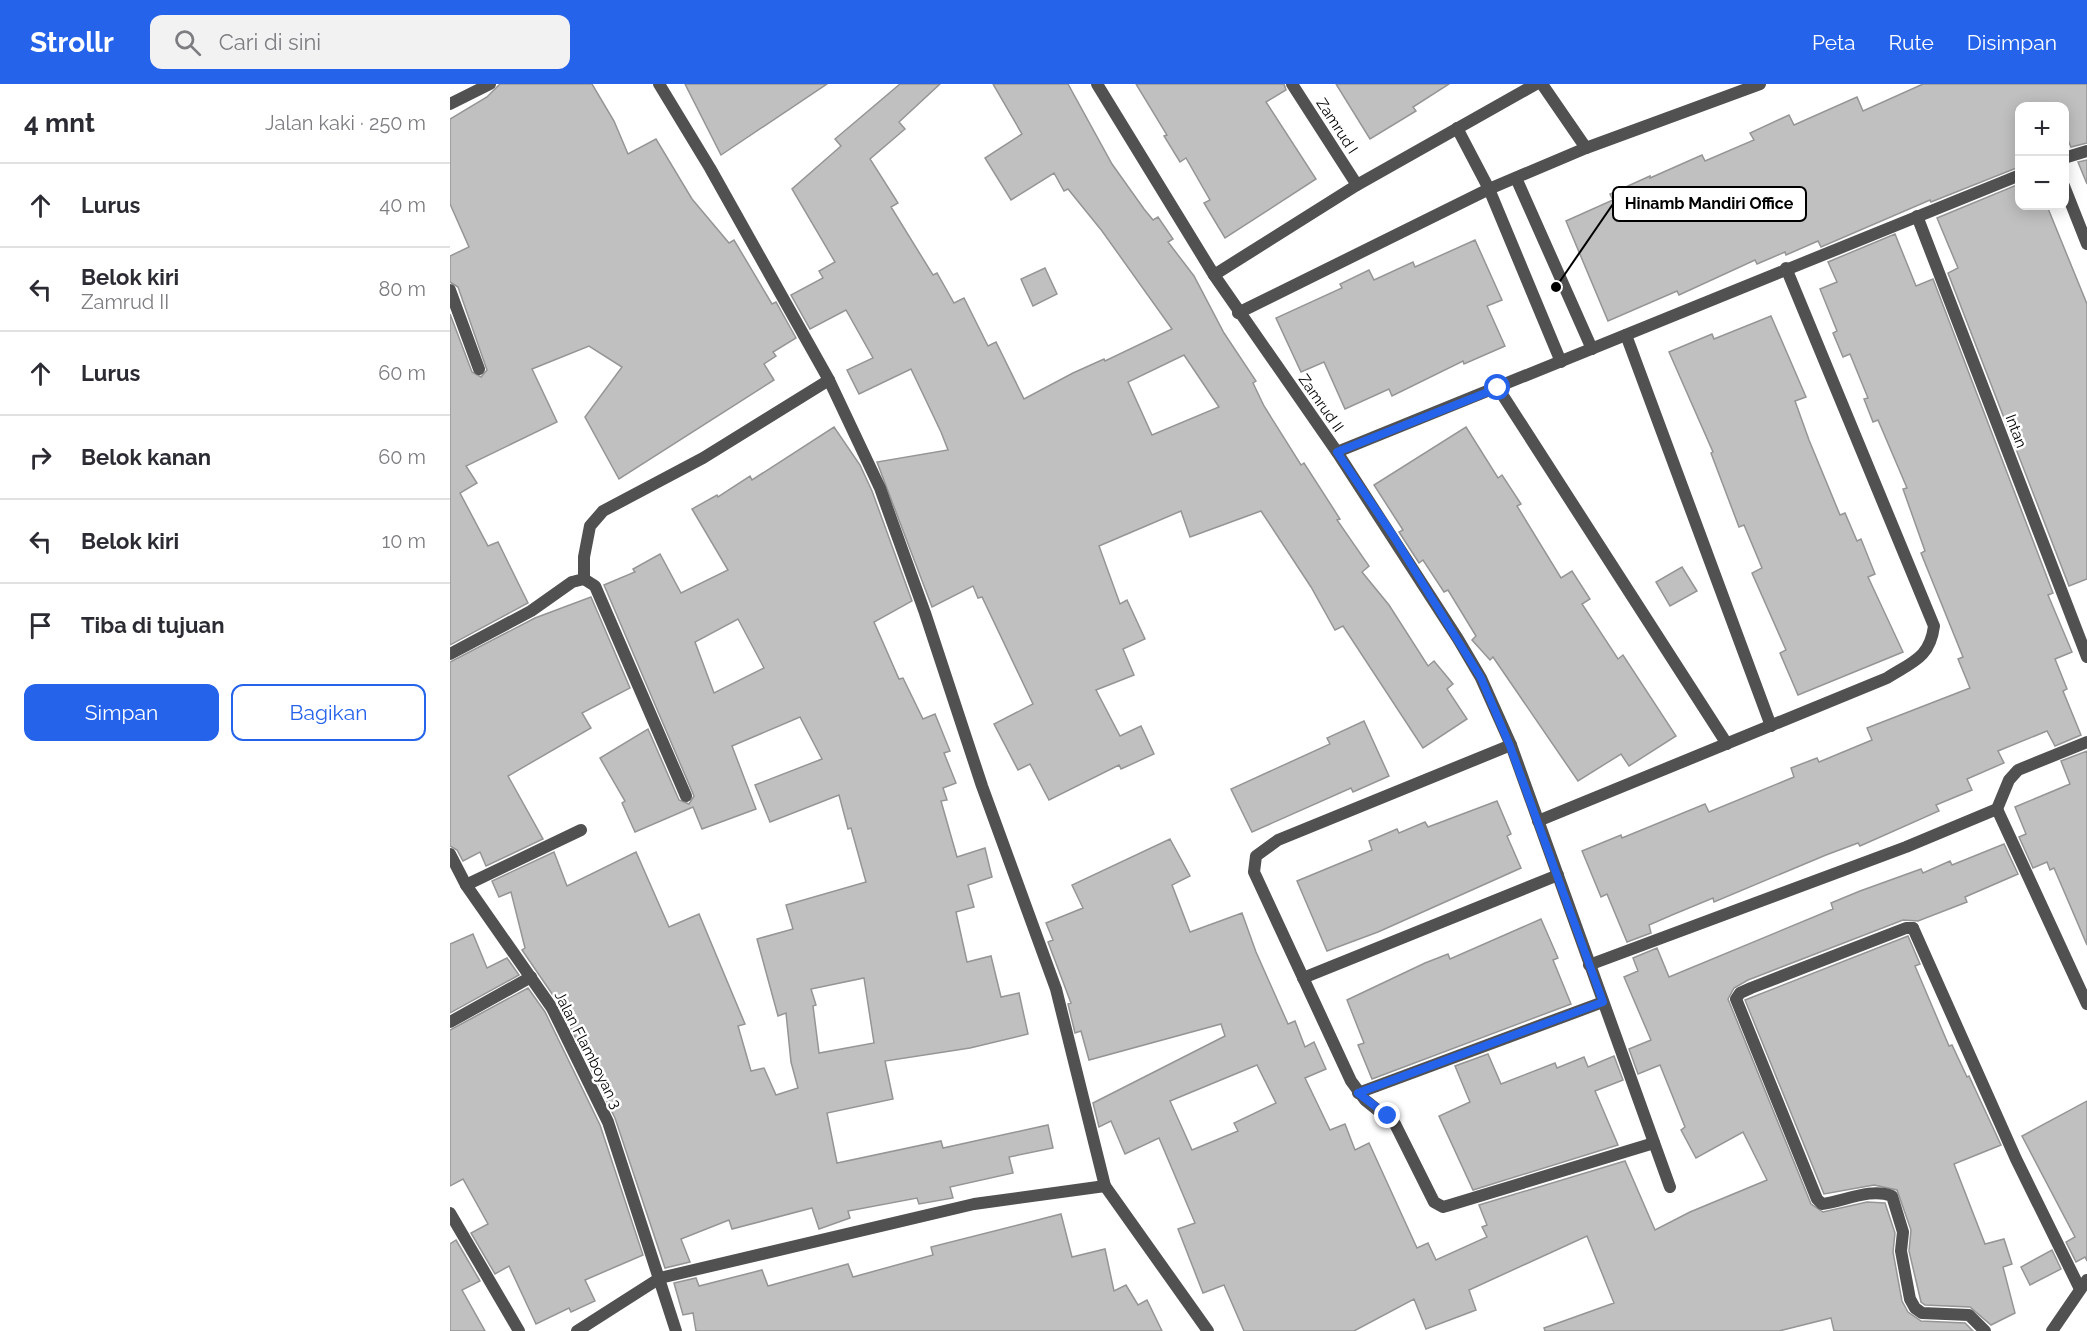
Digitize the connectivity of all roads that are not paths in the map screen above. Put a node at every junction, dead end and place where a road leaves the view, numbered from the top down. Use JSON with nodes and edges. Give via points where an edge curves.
{"nodes":[{"id":1,"x":490,"y":84,"type":"edge"},
{"id":2,"x":659,"y":84,"type":"edge"},
{"id":3,"x":1097,"y":84,"type":"edge"},
{"id":4,"x":1292,"y":84,"type":"edge"},
{"id":5,"x":1536,"y":84,"type":"edge"},
{"id":6,"x":1542,"y":84,"type":"edge"},
{"id":7,"x":1760,"y":84,"type":"edge"},
{"id":8,"x":450,"y":104,"type":"edge"},
{"id":9,"x":1457,"y":128,"type":"junction"},
{"id":10,"x":1586,"y":148,"type":"junction"},
{"id":11,"x":2087,"y":150,"type":"edge"},
{"id":12,"x":2069,"y":156,"type":"edge"},
{"id":13,"x":2015,"y":177,"type":"edge"},
{"id":14,"x":1516,"y":178,"type":"junction"},
{"id":15,"x":1357,"y":185,"type":"junction"},
{"id":16,"x":1489,"y":189,"type":"junction"},
{"id":17,"x":2069,"y":199,"type":"edge"},
{"id":18,"x":1917,"y":216,"type":"junction"},
{"id":19,"x":2087,"y":244,"type":"edge"},
{"id":20,"x":1786,"y":268,"type":"junction"},
{"id":21,"x":1214,"y":275,"type":"junction"},
{"id":22,"x":450,"y":290,"type":"edge"},
{"id":23,"x":1238,"y":313,"type":"junction"},
{"id":24,"x":1626,"y":335,"type":"junction"},
{"id":25,"x":1592,"y":349,"type":"junction"},
{"id":26,"x":1561,"y":362,"type":"junction"},
{"id":27,"x":479,"y":369,"type":"dead end"},
{"id":28,"x":829,"y":380,"type":"junction"},
{"id":29,"x":1498,"y":388,"type":"junction"},
{"id":30,"x":1337,"y":452,"type":"junction"},
{"id":31,"x":584,"y":579,"type":"junction"},
{"id":32,"x":450,"y":654,"type":"edge"},
{"id":33,"x":2087,"y":657,"type":"edge"},
{"id":34,"x":1771,"y":726,"type":"junction"},
{"id":35,"x":2087,"y":742,"type":"edge"},
{"id":36,"x":1727,"y":744,"type":"junction"},
{"id":37,"x":1510,"y":746,"type":"junction"},
{"id":38,"x":686,"y":796,"type":"dead end"},
{"id":39,"x":1997,"y":809,"type":"junction"},
{"id":40,"x":1538,"y":821,"type":"junction"},
{"id":41,"x":581,"y":830,"type":"dead end"},
{"id":42,"x":450,"y":855,"type":"edge"},
{"id":43,"x":1558,"y":875,"type":"junction"},
{"id":44,"x":466,"y":885,"type":"junction"},
{"id":45,"x":1589,"y":965,"type":"junction"},
{"id":46,"x":531,"y":977,"type":"junction"},
{"id":47,"x":1303,"y":978,"type":"junction"},
{"id":48,"x":1603,"y":1002,"type":"junction"},
{"id":49,"x":2087,"y":1004,"type":"edge"},
{"id":50,"x":450,"y":1022,"type":"edge"},
{"id":51,"x":1358,"y":1093,"type":"junction"},
{"id":52,"x":1654,"y":1143,"type":"junction"},
{"id":53,"x":1105,"y":1186,"type":"junction"},
{"id":54,"x":1670,"y":1187,"type":"dead end"},
{"id":55,"x":450,"y":1213,"type":"edge"},
{"id":56,"x":660,"y":1278,"type":"junction"},
{"id":57,"x":2083,"y":1285,"type":"edge"},
{"id":58,"x":519,"y":1331,"type":"edge"},
{"id":59,"x":577,"y":1331,"type":"edge"},
{"id":60,"x":676,"y":1331,"type":"edge"},
{"id":61,"x":1208,"y":1331,"type":"edge"},
{"id":62,"x":1985,"y":1331,"type":"edge"},
{"id":63,"x":2051,"y":1331,"type":"edge"}],
"edges":[{"from":1,"to":8,"type":"street"},
{"from":2,"to":28,"type":"street"},
{"from":3,"to":21,"type":"street","name":"Zamrud II"},
{"from":4,"to":15,"type":"street","name":"Zamrud I"},
{"from":5,"to":9,"type":"street"},
{"from":6,"to":10,"type":"street"},
{"from":7,"to":10,"type":"street"},
{"from":9,"to":15,"type":"street"},
{"from":9,"to":16,"type":"street"},
{"from":10,"to":14,"type":"street"},
{"from":11,"to":12,"type":"street"},
{"from":13,"to":18,"type":"street"},
{"from":14,"to":16,"type":"street"},
{"from":14,"to":25,"type":"street"},
{"from":15,"to":21,"type":"street"},
{"from":16,"to":23,"type":"street"},
{"from":16,"to":26,"type":"street"},
{"from":17,"to":19,"type":"street"},
{"from":18,"to":20,"type":"street"},
{"from":18,"to":33,"type":"street","name":"Intan"},
{"from":20,"to":24,"type":"street"},
{"from":20,"to":34,"type":"street","via":[[1934,626],[1932,644],[1923,656],[1887,678]]},
{"from":21,"to":23,"type":"street","name":"Zamrud II"},
{"from":22,"to":27,"type":"street"},
{"from":23,"to":30,"type":"street","name":"Zamrud II"},
{"from":24,"to":25,"type":"street"},
{"from":24,"to":34,"type":"street"},
{"from":25,"to":26,"type":"street"},
{"from":26,"to":29,"type":"street"},
{"from":28,"to":31,"type":"street","via":[[703,458],[603,511],[590,526]]},
{"from":28,"to":53,"type":"street","via":[[880,488],[1056,989]]},
{"from":29,"to":30,"type":"street"},
{"from":29,"to":36,"type":"street"},
{"from":30,"to":37,"type":"street","name":"Zamrud II","via":[[1476,668]]},
{"from":31,"to":32,"type":"street","via":[[572,582],[531,611]]},
{"from":31,"to":38,"type":"street","via":[[595,586]]},
{"from":34,"to":36,"type":"street"},
{"from":35,"to":39,"type":"street","via":[[2018,771],[2009,780]]},
{"from":36,"to":40,"type":"street"},
{"from":37,"to":40,"type":"street","name":"Zamrud II"},
{"from":37,"to":47,"type":"street","via":[[1278,840],[1257,856],[1254,872]]},
{"from":39,"to":45,"type":"street"},
{"from":39,"to":49,"type":"street"},
{"from":40,"to":43,"type":"street","name":"Zamrud II"},
{"from":41,"to":44,"type":"street"},
{"from":42,"to":44,"type":"street","name":"Jalan Flamboyan 3"},
{"from":43,"to":45,"type":"street","name":"Zamrud II"},
{"from":43,"to":47,"type":"street"},
{"from":44,"to":46,"type":"street","name":"Jalan Flamboyan 3"},
{"from":45,"to":48,"type":"street","name":"Zamrud II"},
{"from":46,"to":50,"type":"street"},
{"from":46,"to":56,"type":"street","name":"Jalan Flamboyan 3","via":[[552,1008],[608,1122]]},
{"from":47,"to":51,"type":"street"},
{"from":48,"to":51,"type":"street"},
{"from":48,"to":52,"type":"street","name":"Zamrud II"},
{"from":51,"to":52,"type":"street","via":[[1395,1124],[1428,1195],[1443,1207]]},
{"from":52,"to":54,"type":"street","name":"Zamrud II"},
{"from":53,"to":56,"type":"street","via":[[974,1204]]},
{"from":53,"to":61,"type":"street"},
{"from":55,"to":58,"type":"street"},
{"from":56,"to":59,"type":"street"},
{"from":56,"to":60,"type":"street","name":"Jalan Flamboyan 3"},
{"from":57,"to":62,"type":"street","via":[[2016,1160],[1913,928],[1740,993],[1736,999],[1817,1199],[1822,1204],[1849,1196],[1892,1196],[1903,1232],[1901,1251],[1915,1308],[1922,1313],[1969,1315]]},
{"from":57,"to":63,"type":"street"}]}
